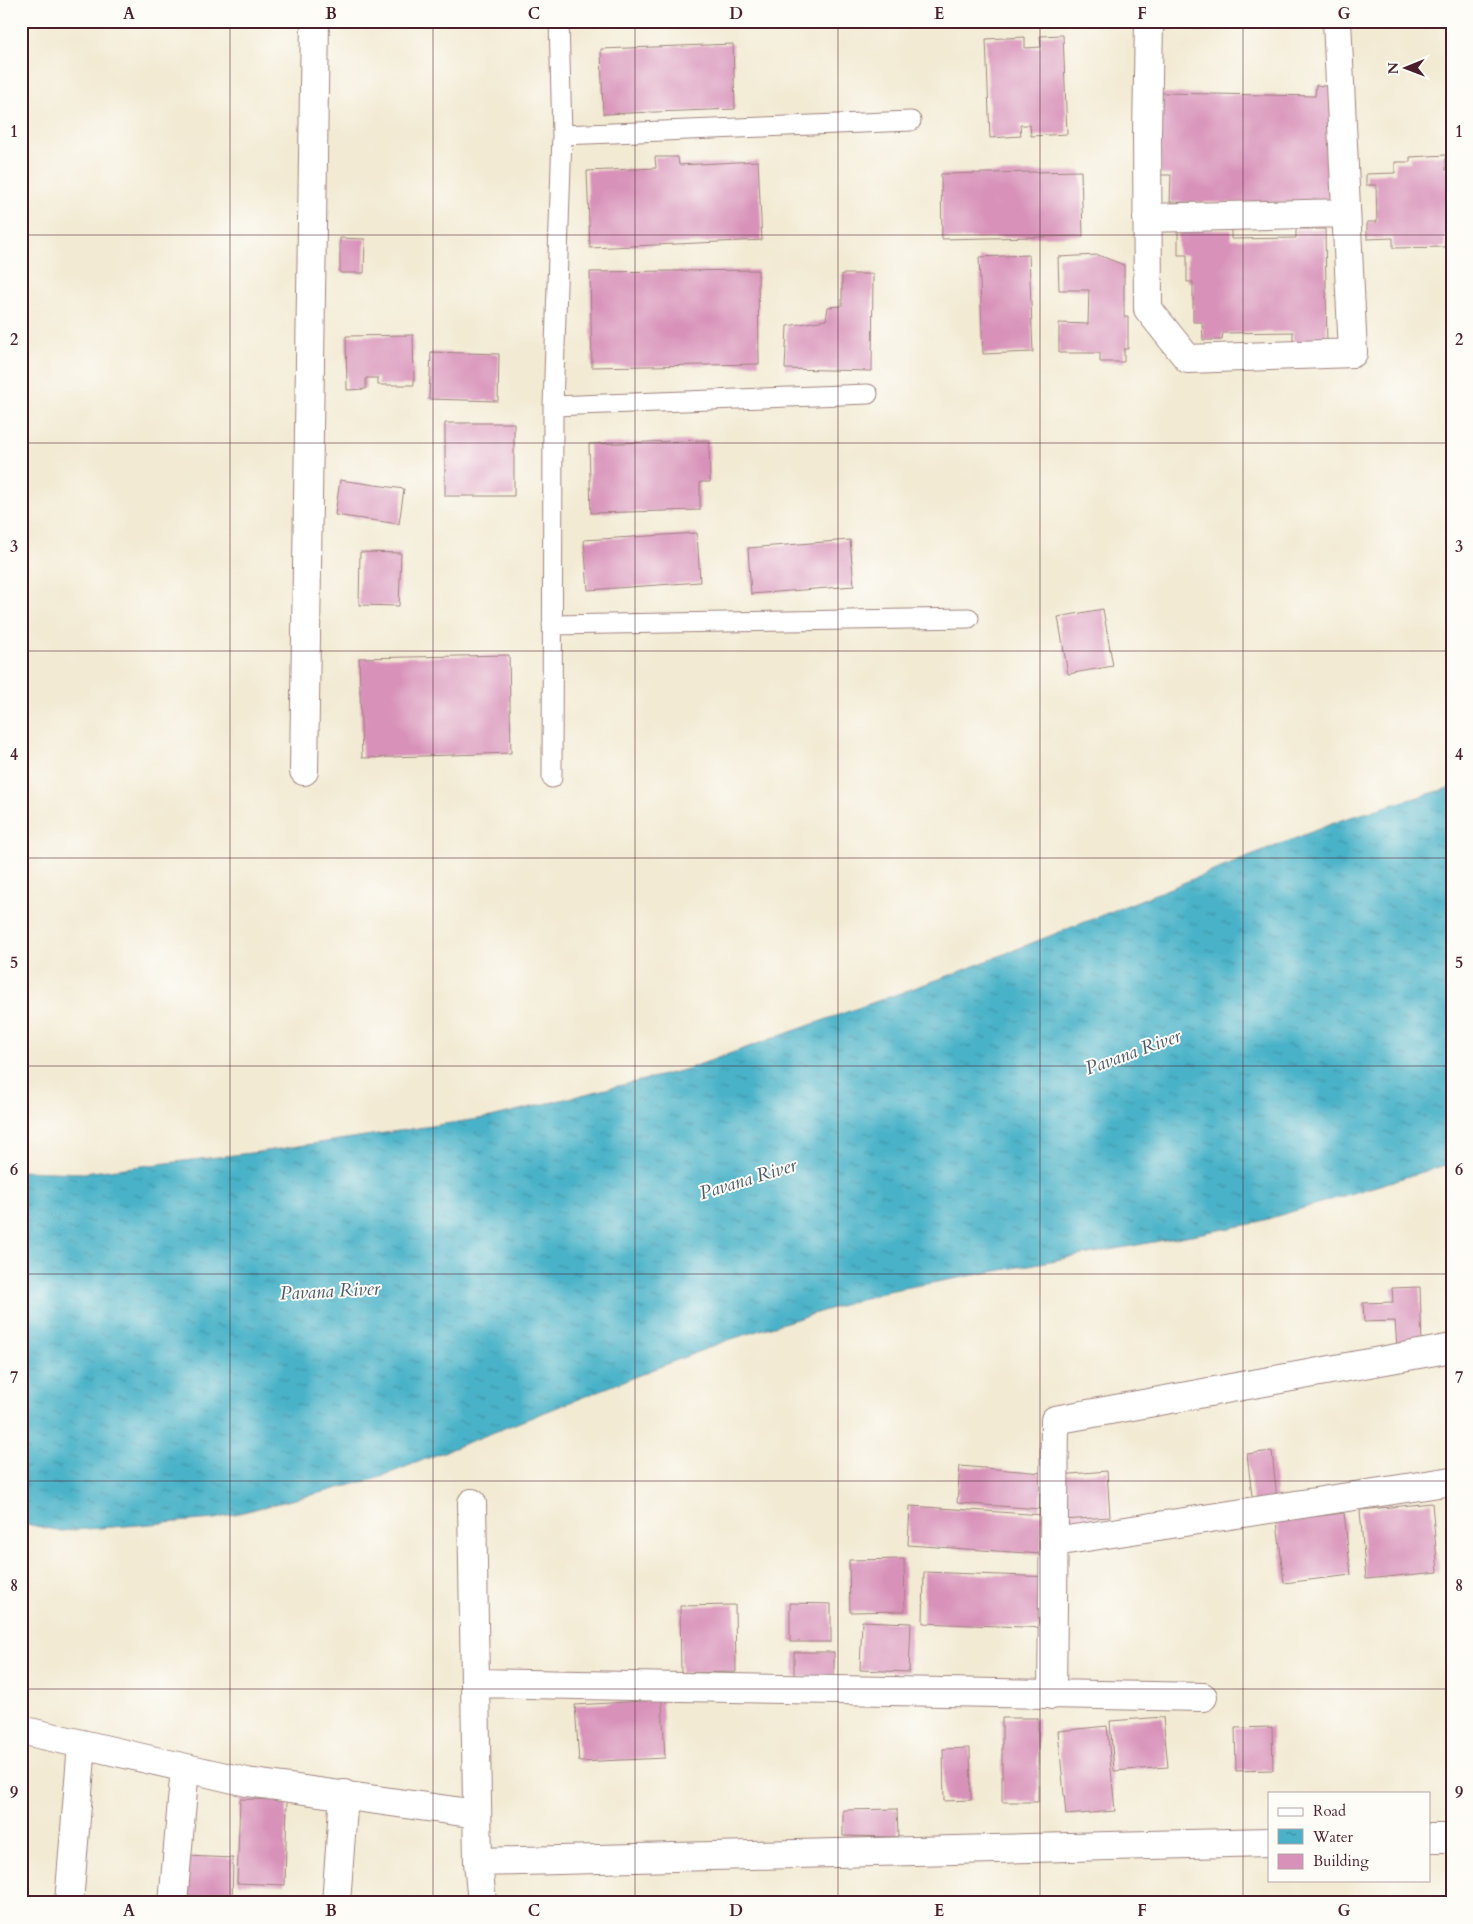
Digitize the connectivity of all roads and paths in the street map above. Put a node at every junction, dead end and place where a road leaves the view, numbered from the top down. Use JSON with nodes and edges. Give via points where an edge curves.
{"nodes":[{"id":1,"x":315,"y":21,"type":"edge"},
{"id":2,"x":559,"y":21,"type":"edge"},
{"id":3,"x":1149,"y":21,"type":"edge"},
{"id":4,"x":1337,"y":21,"type":"edge"},
{"id":5,"x":911,"y":121,"type":"dead end"},
{"id":6,"x":562,"y":134,"type":"junction"},
{"id":7,"x":1346,"y":213,"type":"junction"},
{"id":8,"x":1147,"y":218,"type":"junction"},
{"id":9,"x":868,"y":394,"type":"dead end"},
{"id":10,"x":553,"y":406,"type":"junction"},
{"id":11,"x":969,"y":618,"type":"dead end"},
{"id":12,"x":552,"y":625,"type":"junction"},
{"id":13,"x":304,"y":771,"type":"dead end"},
{"id":14,"x":552,"y":778,"type":"dead end"},
{"id":15,"x":1452,"y":1348,"type":"edge"},
{"id":16,"x":1452,"y":1481,"type":"edge"},
{"id":17,"x":472,"y":1503,"type":"dead end"},
{"id":18,"x":1054,"y":1542,"type":"junction"},
{"id":19,"x":476,"y":1683,"type":"junction"},
{"id":20,"x":1052,"y":1694,"type":"junction"},
{"id":21,"x":1203,"y":1698,"type":"dead end"},
{"id":22,"x":21,"y":1730,"type":"edge"},
{"id":23,"x":82,"y":1744,"type":"junction"},
{"id":24,"x":185,"y":1768,"type":"junction"},
{"id":25,"x":344,"y":1794,"type":"junction"},
{"id":26,"x":477,"y":1814,"type":"junction"},
{"id":27,"x":1430,"y":1838,"type":"edge"},
{"id":28,"x":1452,"y":1838,"type":"edge"},
{"id":29,"x":1268,"y":1842,"type":"edge"},
{"id":30,"x":478,"y":1862,"type":"junction"},
{"id":31,"x":69,"y":1903,"type":"edge"},
{"id":32,"x":174,"y":1903,"type":"edge"},
{"id":33,"x":336,"y":1903,"type":"edge"},
{"id":34,"x":482,"y":1903,"type":"edge"}],
"edges":[{"from":1,"to":13,"type":"street"},
{"from":2,"to":6,"type":"lane"},
{"from":3,"to":8,"type":"street"},
{"from":4,"to":7,"type":"street"},
{"from":5,"to":6,"type":"lane"},
{"from":6,"to":10,"type":"lane"},
{"from":7,"to":8,"type":"street"},
{"from":7,"to":8,"type":"street","via":[[1353,353],[1197,359],[1188,359],[1148,309]]},
{"from":9,"to":10,"type":"lane"},
{"from":10,"to":12,"type":"lane"},
{"from":11,"to":12,"type":"lane"},
{"from":12,"to":14,"type":"lane"},
{"from":15,"to":18,"type":"street","via":[[1055,1420]]},
{"from":16,"to":18,"type":"street"},
{"from":17,"to":19,"type":"street"},
{"from":18,"to":20,"type":"street"},
{"from":19,"to":20,"type":"street"},
{"from":19,"to":26,"type":"street"},
{"from":20,"to":21,"type":"street"},
{"from":22,"to":23,"type":"street"},
{"from":23,"to":24,"type":"street"},
{"from":23,"to":31,"type":"street"},
{"from":24,"to":25,"type":"street","via":[[248,1782]]},
{"from":24,"to":32,"type":"street"},
{"from":25,"to":26,"type":"street"},
{"from":25,"to":33,"type":"street"},
{"from":26,"to":30,"type":"street"},
{"from":27,"to":28,"type":"street"},
{"from":29,"to":30,"type":"street"},
{"from":30,"to":34,"type":"street"}]}
